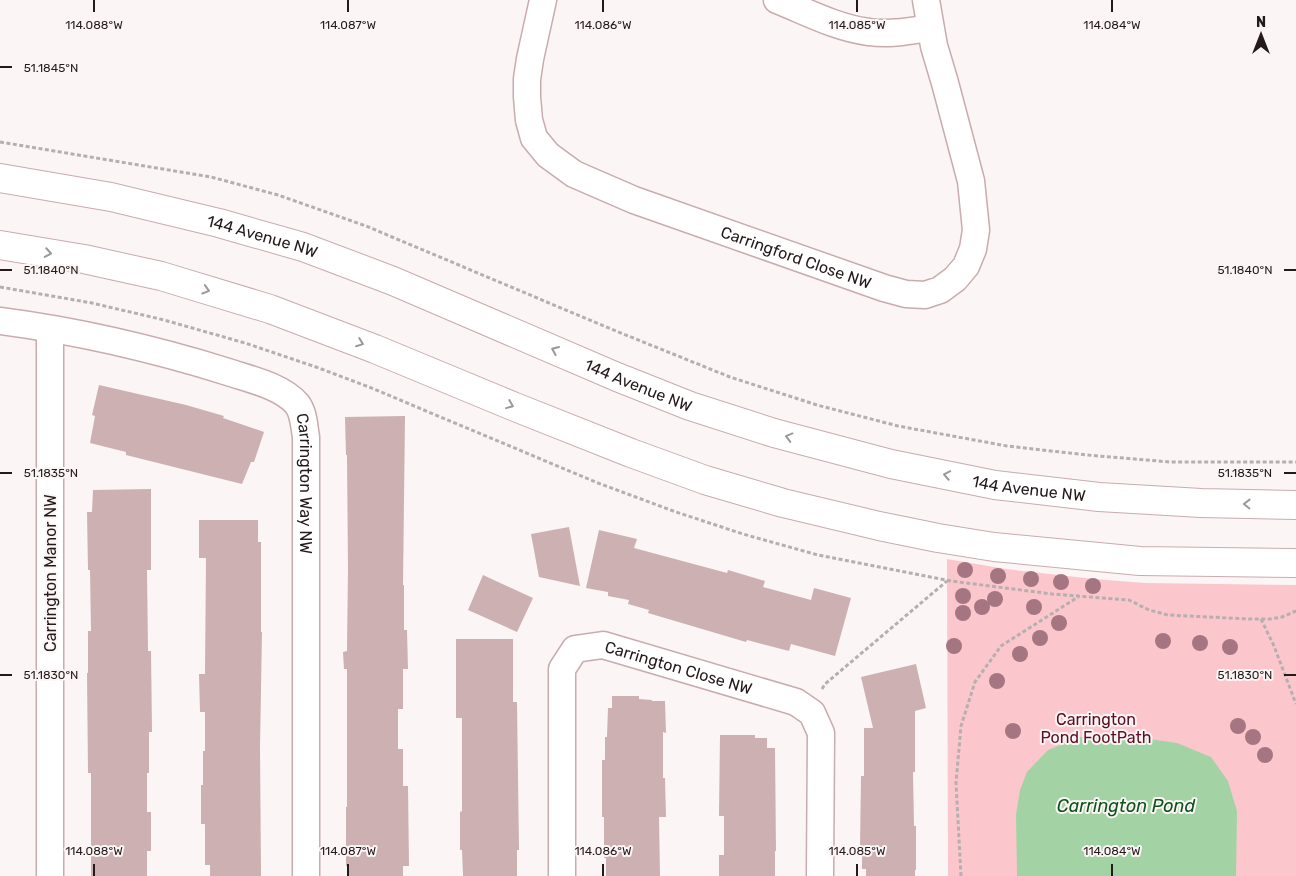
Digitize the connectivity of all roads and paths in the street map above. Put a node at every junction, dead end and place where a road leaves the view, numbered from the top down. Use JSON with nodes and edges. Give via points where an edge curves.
{"nodes":[{"id":1,"x":543,"y":0,"type":"edge"},
{"id":2,"x":778,"y":0,"type":"edge"},
{"id":3,"x":926,"y":0,"type":"edge"},
{"id":4,"x":930,"y":28,"type":"junction"},
{"id":5,"x":0,"y":142,"type":"edge"},
{"id":6,"x":0,"y":178,"type":"edge"},
{"id":7,"x":0,"y":245,"type":"edge"},
{"id":8,"x":0,"y":321,"type":"edge"},
{"id":9,"x":50,"y":330,"type":"junction"},
{"id":10,"x":1296,"y":462,"type":"edge"},
{"id":11,"x":1296,"y":504,"type":"edge"},
{"id":12,"x":1296,"y":563,"type":"edge"},
{"id":13,"x":947,"y":581,"type":"dead end"},
{"id":14,"x":1079,"y":596,"type":"dead end"},
{"id":15,"x":1261,"y":619,"type":"dead end"},
{"id":16,"x":1296,"y":704,"type":"edge"},
{"id":17,"x":807,"y":710,"type":"junction"},
{"id":18,"x":50,"y":876,"type":"edge"},
{"id":19,"x":306,"y":876,"type":"edge"},
{"id":20,"x":562,"y":876,"type":"edge"},
{"id":21,"x":820,"y":876,"type":"edge"},
{"id":22,"x":961,"y":876,"type":"edge"}],
"edges":[{"from":1,"to":4,"type":"street","name":"Carringford Close NW","via":[[530,59],[527,97],[534,138],[548,155],[574,174],[634,200],[906,294],[926,295],[940,290],[956,278],[966,266],[976,230],[971,181]]},
{"from":2,"to":4,"type":"street","via":[[838,25],[870,33]]},
{"from":3,"to":4,"type":"street","name":"Carringford Close NW"},
{"from":5,"to":10,"type":"path","via":[[212,177],[278,195],[366,226],[730,377],[817,405],[898,426],[1007,446],[1087,455],[1170,462]]},
{"from":11,"to":6,"type":"main road","name":"144 Avenue NW","one_way":true,"via":[[1098,497],[995,485],[891,464],[774,433],[690,406],[393,281],[303,247],[111,197]]},
{"from":7,"to":12,"type":"main road","one_way":true,"via":[[160,276],[270,309],[631,453],[704,480],[793,506],[938,538],[1004,548],[1140,561]]},
{"from":8,"to":9,"type":"street","name":"Carrington Way NW"},
{"from":9,"to":18,"type":"street","name":"Carrington Manor NW"},
{"from":9,"to":19,"type":"street","name":"Carrington Way NW","via":[[205,365],[262,383],[297,404],[306,437]]},
{"from":13,"to":17,"type":"path","via":[[825,684]]},
{"from":14,"to":22,"type":"path","via":[[1001,646],[975,682],[961,726],[956,783]]},
{"from":15,"to":16,"type":"path"},
{"from":17,"to":20,"type":"street","name":"Carrington Close NW","via":[[796,702],[603,646],[575,649],[562,668]]},
{"from":17,"to":21,"type":"street","via":[[821,733]]}]}
